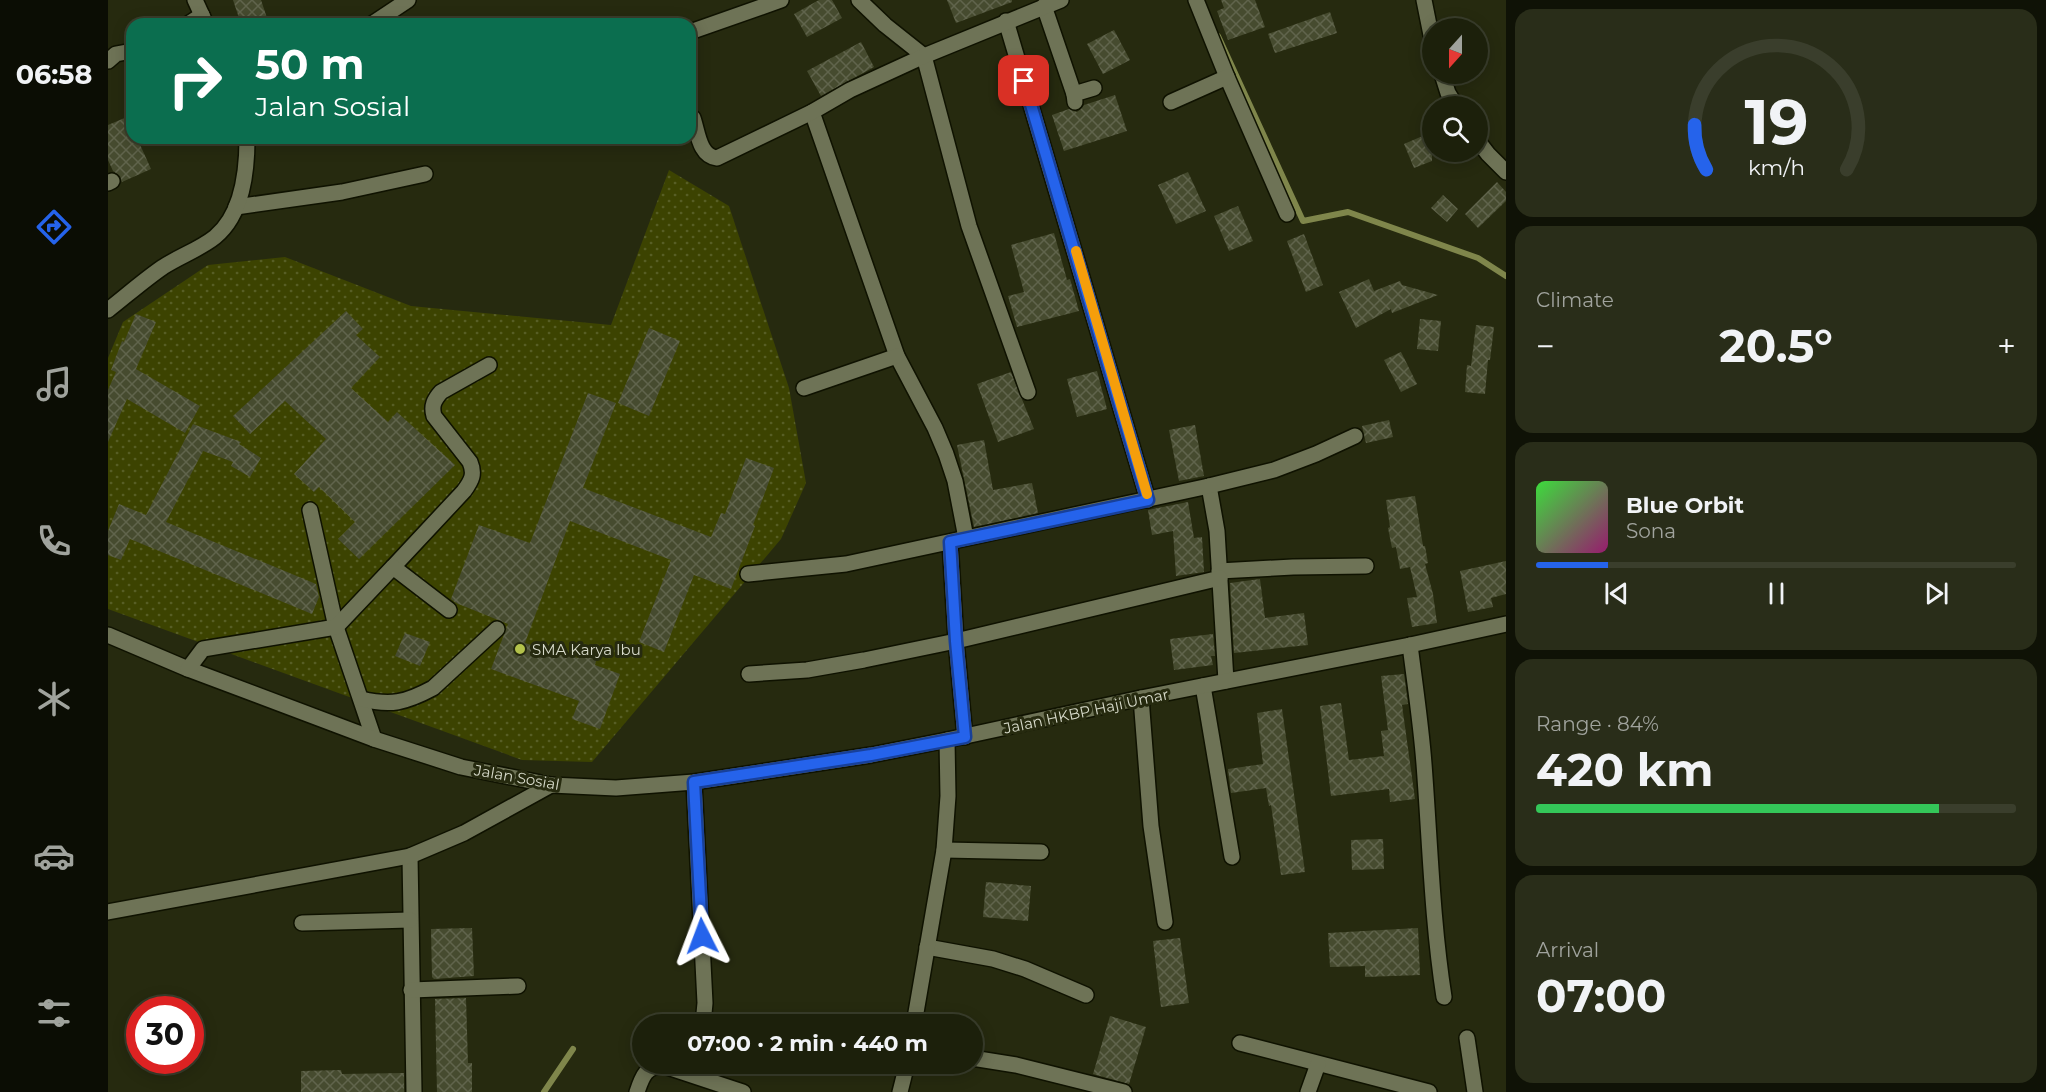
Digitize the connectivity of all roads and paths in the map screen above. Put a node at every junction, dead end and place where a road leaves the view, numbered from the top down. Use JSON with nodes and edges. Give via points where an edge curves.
{"nodes":[{"id":1,"x":195,"y":0,"type":"edge"},
{"id":2,"x":408,"y":0,"type":"edge"},
{"id":3,"x":781,"y":0,"type":"edge"},
{"id":4,"x":859,"y":0,"type":"edge"},
{"id":5,"x":1061,"y":0,"type":"edge"},
{"id":6,"x":1196,"y":0,"type":"edge"},
{"id":7,"x":1424,"y":0,"type":"edge"},
{"id":8,"x":1044,"y":6,"type":"junction"},
{"id":9,"x":203,"y":18,"type":"edge"},
{"id":10,"x":381,"y":18,"type":"edge"},
{"id":11,"x":1428,"y":18,"type":"edge"},
{"id":12,"x":1006,"y":21,"type":"junction"},
{"id":13,"x":696,"y":30,"type":"edge"},
{"id":14,"x":126,"y":52,"type":"edge"},
{"id":15,"x":924,"y":56,"type":"junction"},
{"id":16,"x":108,"y":61,"type":"edge"},
{"id":17,"x":1227,"y":77,"type":"junction"},
{"id":18,"x":1094,"y":88,"type":"dead end"},
{"id":19,"x":1171,"y":102,"type":"dead end"},
{"id":20,"x":812,"y":112,"type":"junction"},
{"id":21,"x":696,"y":128,"type":"edge"},
{"id":22,"x":247,"y":144,"type":"edge"},
{"id":23,"x":1488,"y":154,"type":"edge"},
{"id":24,"x":1506,"y":172,"type":"edge"},
{"id":25,"x":425,"y":174,"type":"dead end"},
{"id":26,"x":236,"y":207,"type":"junction"},
{"id":27,"x":1287,"y":214,"type":"dead end"},
{"id":28,"x":108,"y":310,"type":"edge"},
{"id":29,"x":897,"y":356,"type":"junction"},
{"id":30,"x":489,"y":365,"type":"dead end"},
{"id":31,"x":804,"y":387,"type":"dead end"},
{"id":32,"x":1028,"y":392,"type":"dead end"},
{"id":33,"x":1355,"y":436,"type":"dead end"},
{"id":34,"x":1209,"y":486,"type":"junction"},
{"id":35,"x":1148,"y":500,"type":"junction"},
{"id":36,"x":310,"y":510,"type":"dead end"},
{"id":37,"x":966,"y":538,"type":"junction"},
{"id":38,"x":950,"y":542,"type":"junction"},
{"id":39,"x":1366,"y":566,"type":"dead end"},
{"id":40,"x":393,"y":567,"type":"junction"},
{"id":41,"x":748,"y":574,"type":"dead end"},
{"id":42,"x":1220,"y":575,"type":"junction"},
{"id":43,"x":449,"y":610,"type":"dead end"},
{"id":44,"x":1506,"y":624,"type":"edge"},
{"id":45,"x":336,"y":627,"type":"junction"},
{"id":46,"x":497,"y":629,"type":"dead end"},
{"id":47,"x":108,"y":635,"type":"edge"},
{"id":48,"x":956,"y":641,"type":"junction"},
{"id":49,"x":1410,"y":645,"type":"junction"},
{"id":50,"x":188,"y":669,"type":"junction"},
{"id":51,"x":749,"y":675,"type":"dead end"},
{"id":52,"x":1226,"y":681,"type":"junction"},
{"id":53,"x":1203,"y":686,"type":"junction"},
{"id":54,"x":1141,"y":698,"type":"junction"},
{"id":55,"x":361,"y":699,"type":"junction"},
{"id":56,"x":965,"y":737,"type":"junction"},
{"id":57,"x":374,"y":739,"type":"junction"},
{"id":58,"x":947,"y":740,"type":"junction"},
{"id":59,"x":694,"y":782,"type":"junction"},
{"id":60,"x":551,"y":785,"type":"junction"},
{"id":61,"x":944,"y":850,"type":"junction"},
{"id":62,"x":1041,"y":852,"type":"dead end"},
{"id":63,"x":410,"y":856,"type":"junction"},
{"id":64,"x":1232,"y":857,"type":"dead end"},
{"id":65,"x":108,"y":912,"type":"edge"},
{"id":66,"x":410,"y":920,"type":"junction"},
{"id":67,"x":1165,"y":922,"type":"dead end"},
{"id":68,"x":302,"y":923,"type":"dead end"},
{"id":69,"x":927,"y":947,"type":"junction"},
{"id":70,"x":518,"y":986,"type":"dead end"},
{"id":71,"x":411,"y":990,"type":"junction"},
{"id":72,"x":1086,"y":995,"type":"dead end"},
{"id":73,"x":1444,"y":997,"type":"dead end"},
{"id":74,"x":704,"y":1014,"type":"edge"},
{"id":75,"x":916,"y":1014,"type":"edge"},
{"id":76,"x":1467,"y":1038,"type":"dead end"},
{"id":77,"x":1240,"y":1043,"type":"dead end"},
{"id":78,"x":983,"y":1060,"type":"edge"},
{"id":79,"x":1318,"y":1064,"type":"junction"},
{"id":80,"x":644,"y":1074,"type":"edge"},
{"id":81,"x":706,"y":1074,"type":"edge"},
{"id":82,"x":904,"y":1074,"type":"edge"},
{"id":83,"x":414,"y":1092,"type":"edge"},
{"id":84,"x":637,"y":1092,"type":"edge"},
{"id":85,"x":743,"y":1092,"type":"edge"},
{"id":86,"x":900,"y":1092,"type":"edge"},
{"id":87,"x":1124,"y":1092,"type":"edge"},
{"id":88,"x":1308,"y":1092,"type":"edge"},
{"id":89,"x":1429,"y":1092,"type":"edge"},
{"id":90,"x":1475,"y":1092,"type":"edge"}],
"edges":[{"from":1,"to":9,"type":"street"},
{"from":2,"to":10,"type":"street"},
{"from":3,"to":13,"type":"street"},
{"from":4,"to":15,"type":"street"},
{"from":5,"to":8,"type":"street"},
{"from":6,"to":17,"type":"street"},
{"from":7,"to":11,"type":"street"},
{"from":8,"to":12,"type":"street"},
{"from":8,"to":18,"type":"street","via":[[1075,99]]},
{"from":12,"to":15,"type":"street"},
{"from":12,"to":35,"type":"street"},
{"from":14,"to":16,"type":"street"},
{"from":15,"to":20,"type":"street"},
{"from":15,"to":32,"type":"street","via":[[969,226]]},
{"from":17,"to":19,"type":"street"},
{"from":17,"to":27,"type":"street"},
{"from":20,"to":21,"type":"street","via":[[717,158],[703,150]]},
{"from":20,"to":29,"type":"street"},
{"from":22,"to":26,"type":"street"},
{"from":23,"to":24,"type":"street"},
{"from":25,"to":26,"type":"street","via":[[342,192]]},
{"from":26,"to":28,"type":"street","via":[[226,227],[215,237],[164,267]]},
{"from":29,"to":31,"type":"street"},
{"from":29,"to":37,"type":"street","via":[[946,454]]},
{"from":30,"to":40,"type":"street","via":[[435,398],[434,416],[470,462],[473,476],[464,491]]},
{"from":33,"to":34,"type":"street","via":[[1274,470]]},
{"from":34,"to":35,"type":"street"},
{"from":34,"to":42,"type":"street"},
{"from":35,"to":37,"type":"street"},
{"from":36,"to":45,"type":"street"},
{"from":37,"to":38,"type":"street"},
{"from":38,"to":41,"type":"street","via":[[846,564]]},
{"from":38,"to":48,"type":"street"},
{"from":39,"to":42,"type":"street","via":[[1293,567]]},
{"from":40,"to":43,"type":"street"},
{"from":40,"to":45,"type":"street"},
{"from":42,"to":48,"type":"street"},
{"from":42,"to":52,"type":"street"},
{"from":44,"to":49,"type":"street","name":"Jalan HKBP Haji Umar"},
{"from":45,"to":50,"type":"street","via":[[203,649]]},
{"from":45,"to":55,"type":"street"},
{"from":46,"to":55,"type":"street","via":[[422,694],[383,704]]},
{"from":47,"to":50,"type":"street","name":"Jalan Sosial"},
{"from":48,"to":51,"type":"street","via":[[807,670]]},
{"from":48,"to":56,"type":"street"},
{"from":49,"to":52,"type":"street","name":"Jalan HKBP Haji Umar"},
{"from":49,"to":73,"type":"street","via":[[1424,761],[1431,896]]},
{"from":50,"to":57,"type":"street","name":"Jalan Sosial"},
{"from":52,"to":53,"type":"street","name":"Jalan HKBP Haji Umar"},
{"from":53,"to":54,"type":"street","name":"Jalan HKBP Haji Umar"},
{"from":53,"to":64,"type":"street"},
{"from":54,"to":56,"type":"street","name":"Jalan HKBP Haji Umar"},
{"from":54,"to":67,"type":"street","via":[[1151,826]]},
{"from":55,"to":57,"type":"street"},
{"from":56,"to":58,"type":"street","name":"Jalan HKBP Haji Umar"},
{"from":57,"to":60,"type":"street","name":"Jalan Sosial","via":[[461,767]]},
{"from":58,"to":59,"type":"street","name":"Jalan Sosial"},
{"from":58,"to":61,"type":"street"},
{"from":59,"to":60,"type":"street","name":"Jalan Sosial","via":[[616,788]]},
{"from":59,"to":74,"type":"street"},
{"from":60,"to":63,"type":"street","via":[[464,833]]},
{"from":61,"to":62,"type":"street"},
{"from":61,"to":69,"type":"street"},
{"from":63,"to":65,"type":"street"},
{"from":63,"to":66,"type":"street"},
{"from":66,"to":68,"type":"street"},
{"from":66,"to":71,"type":"street"},
{"from":69,"to":72,"type":"street","via":[[993,959]]},
{"from":69,"to":75,"type":"street"},
{"from":70,"to":71,"type":"street"},
{"from":71,"to":83,"type":"street"},
{"from":76,"to":90,"type":"street"},
{"from":77,"to":79,"type":"street"},
{"from":78,"to":87,"type":"street"},
{"from":79,"to":88,"type":"street"},
{"from":79,"to":89,"type":"street"},
{"from":80,"to":84,"type":"street"},
{"from":81,"to":85,"type":"street"},
{"from":82,"to":86,"type":"street"}]}
